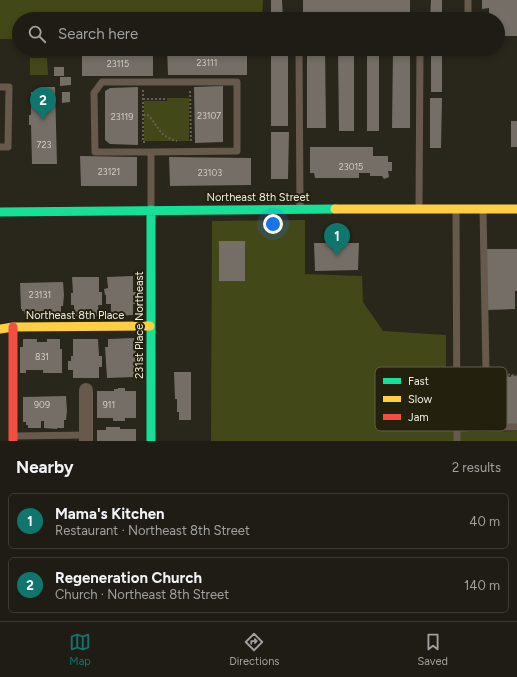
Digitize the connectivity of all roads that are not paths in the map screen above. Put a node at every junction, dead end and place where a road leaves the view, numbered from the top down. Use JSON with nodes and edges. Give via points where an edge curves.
{"nodes":[{"id":1,"x":468,"y":0,"type":"edge"},
{"id":2,"x":468,"y":12,"type":"edge"},
{"id":3,"x":299,"y":56,"type":"edge"},
{"id":4,"x":420,"y":56,"type":"edge"},
{"id":5,"x":0,"y":87,"type":"edge"},
{"id":6,"x":0,"y":147,"type":"edge"},
{"id":7,"x":151,"y":152,"type":"junction"},
{"id":8,"x":300,"y":209,"type":"junction"},
{"id":9,"x":419,"y":209,"type":"junction"},
{"id":10,"x":456,"y":209,"type":"junction"},
{"id":11,"x":483,"y":209,"type":"junction"},
{"id":12,"x":517,"y":209,"type":"edge"},
{"id":13,"x":152,"y":210,"type":"junction"},
{"id":14,"x":0,"y":212,"type":"edge"},
{"id":15,"x":150,"y":326,"type":"junction"},
{"id":16,"x":13,"y":327,"type":"junction"},
{"id":17,"x":0,"y":329,"type":"edge"},
{"id":18,"x":457,"y":367,"type":"edge"},
{"id":19,"x":487,"y":367,"type":"edge"},
{"id":20,"x":86,"y":390,"type":"dead end"},
{"id":21,"x":457,"y":431,"type":"edge"},
{"id":22,"x":13,"y":438,"type":"edge"},
{"id":23,"x":86,"y":438,"type":"edge"},
{"id":24,"x":151,"y":441,"type":"edge"},
{"id":25,"x":457,"y":441,"type":"edge"}],
"edges":[{"from":1,"to":2,"type":"lane"},
{"from":3,"to":8,"type":"lane"},
{"from":4,"to":9,"type":"lane"},
{"from":5,"to":6,"type":"lane","via":[[9,87],[8,147]]},
{"from":7,"to":7,"type":"lane","via":[[95,152],[94,93],[102,82],[236,82],[237,151]]},
{"from":7,"to":13,"type":"lane"},
{"from":8,"to":9,"type":"street","name":"Northeast 8th Street"},
{"from":8,"to":13,"type":"street","name":"Northeast 8th Street"},
{"from":9,"to":10,"type":"street","name":"Northeast 8th Street"},
{"from":10,"to":11,"type":"street","name":"Northeast 8th Street"},
{"from":10,"to":18,"type":"lane"},
{"from":11,"to":12,"type":"street","name":"Northeast 8th Street"},
{"from":11,"to":19,"type":"lane"},
{"from":13,"to":14,"type":"street","name":"Northeast 8th Street"},
{"from":13,"to":15,"type":"street","name":"231st Place Northeast"},
{"from":15,"to":16,"type":"street","name":"Northeast 8th Place"},
{"from":15,"to":24,"type":"street","name":"231st Place Northeast"},
{"from":16,"to":17,"type":"street","name":"Northeast 8th Place"},
{"from":16,"to":22,"type":"street"},
{"from":20,"to":23,"type":"street"},
{"from":21,"to":25,"type":"lane"},
{"from":22,"to":23,"type":"lane"}]}
